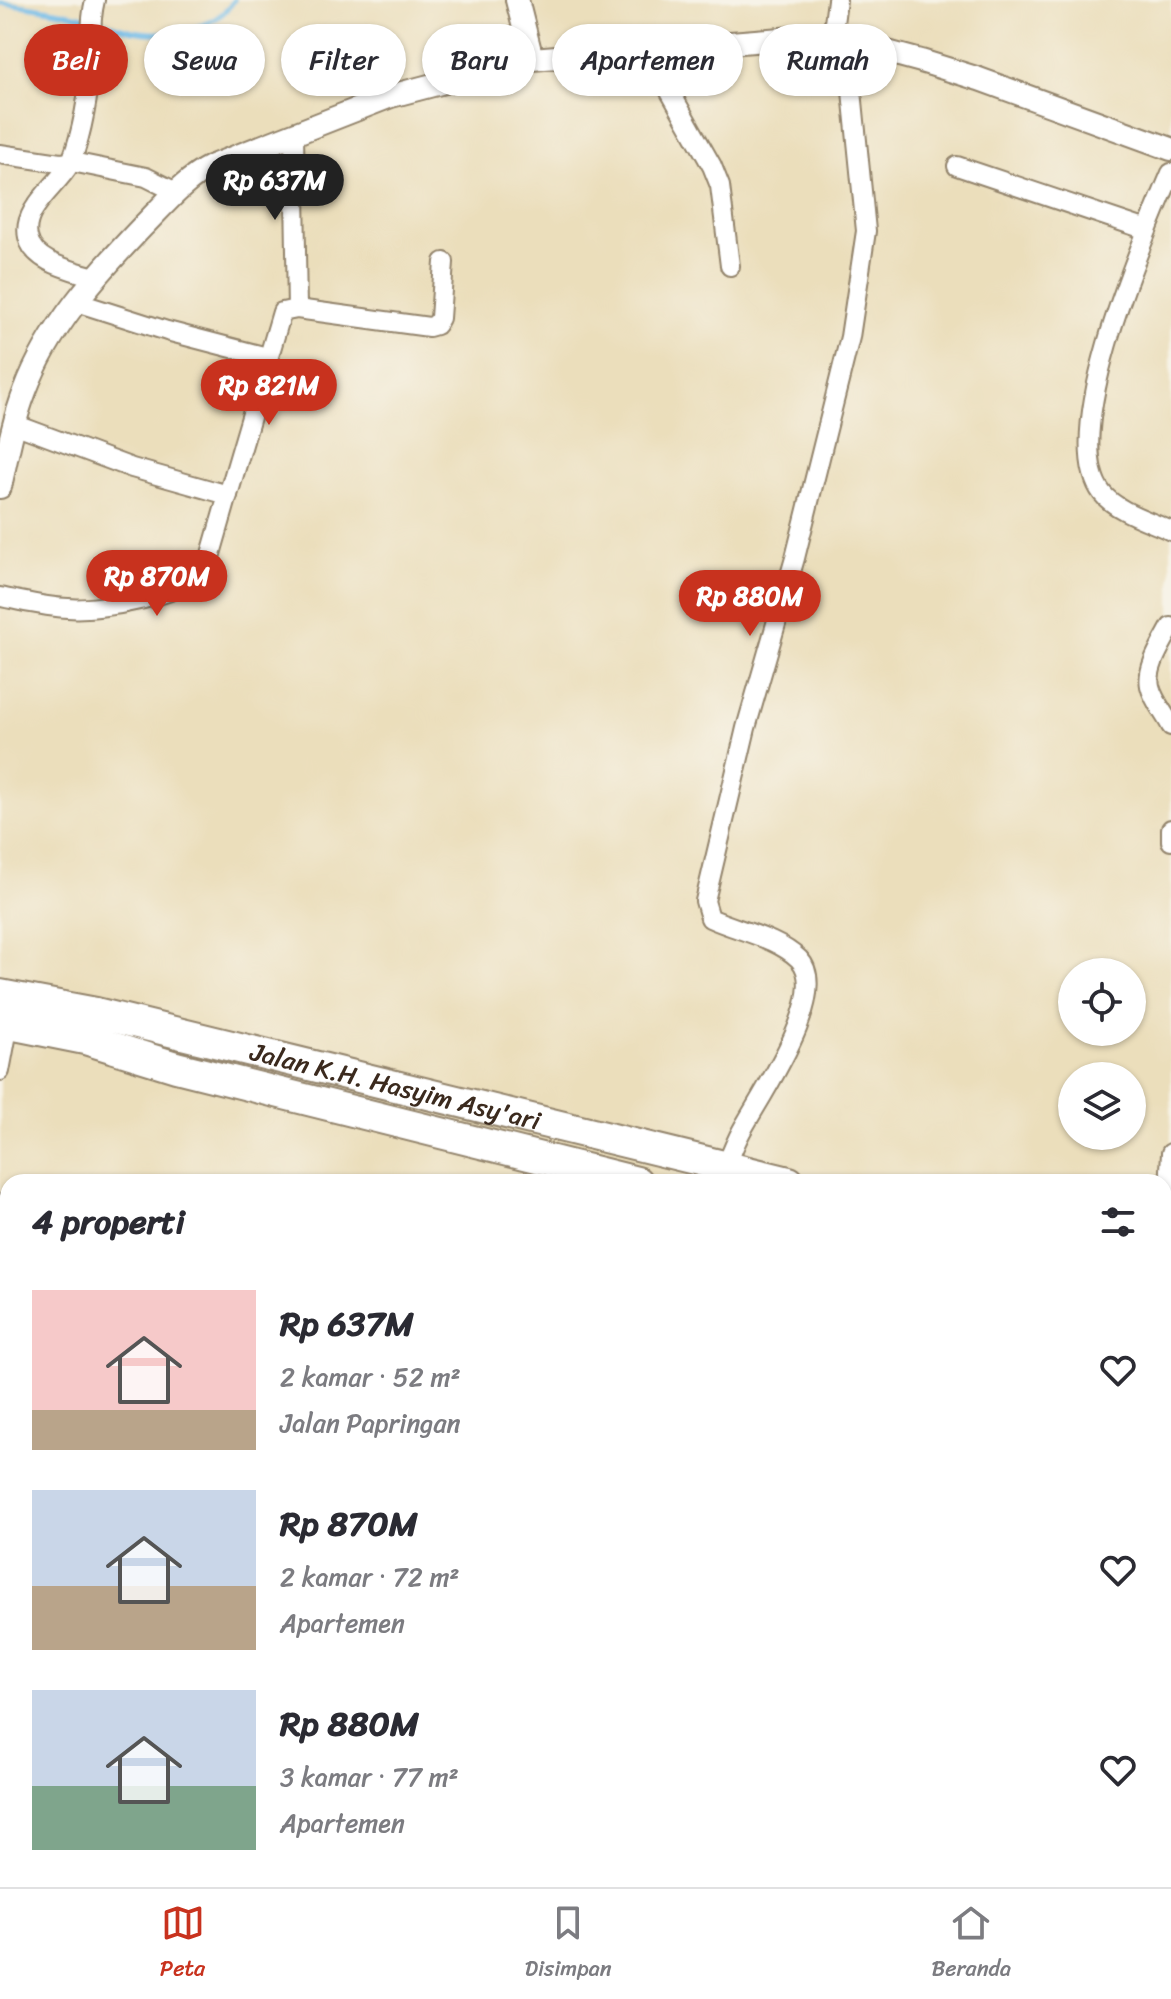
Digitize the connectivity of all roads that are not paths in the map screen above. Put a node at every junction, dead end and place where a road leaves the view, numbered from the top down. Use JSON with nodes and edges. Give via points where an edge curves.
{"nodes":[{"id":1,"x":95,"y":0,"type":"edge"},
{"id":2,"x":517,"y":0,"type":"edge"},
{"id":3,"x":837,"y":0,"type":"edge"},
{"id":4,"x":523,"y":24,"type":"edge"},
{"id":5,"x":839,"y":24,"type":"edge"},
{"id":6,"x":897,"y":56,"type":"edge"},
{"id":7,"x":422,"y":88,"type":"edge"},
{"id":8,"x":672,"y":96,"type":"edge"},
{"id":9,"x":848,"y":96,"type":"edge"},
{"id":10,"x":294,"y":134,"type":"junction"},
{"id":11,"x":1171,"y":149,"type":"edge"},
{"id":12,"x":0,"y":154,"type":"edge"},
{"id":13,"x":72,"y":162,"type":"junction"},
{"id":14,"x":957,"y":166,"type":"dead end"},
{"id":15,"x":1171,"y":173,"type":"edge"},
{"id":16,"x":176,"y":192,"type":"junction"},
{"id":17,"x":1147,"y":230,"type":"junction"},
{"id":18,"x":444,"y":262,"type":"dead end"},
{"id":19,"x":730,"y":266,"type":"dead end"},
{"id":20,"x":94,"y":277,"type":"junction"},
{"id":21,"x":76,"y":302,"type":"junction"},
{"id":22,"x":297,"y":309,"type":"junction"},
{"id":23,"x":267,"y":357,"type":"junction"},
{"id":24,"x":14,"y":424,"type":"junction"},
{"id":25,"x":0,"y":487,"type":"edge"},
{"id":26,"x":228,"y":495,"type":"junction"},
{"id":27,"x":1171,"y":531,"type":"edge"},
{"id":28,"x":0,"y":597,"type":"edge"},
{"id":29,"x":1171,"y":627,"type":"edge"},
{"id":30,"x":1171,"y":726,"type":"edge"},
{"id":31,"x":1171,"y":829,"type":"edge"},
{"id":32,"x":1171,"y":841,"type":"edge"},
{"id":33,"x":3,"y":1013,"type":"edge"},
{"id":34,"x":0,"y":1071,"type":"edge"},
{"id":35,"x":419,"y":1092,"type":"junction"},
{"id":36,"x":1171,"y":1153,"type":"edge"},
{"id":37,"x":564,"y":1164,"type":"junction"},
{"id":38,"x":605,"y":1174,"type":"edge"},
{"id":39,"x":716,"y":1174,"type":"edge"},
{"id":40,"x":1170,"y":1174,"type":"edge"}],
"edges":[{"from":1,"to":13,"type":"street","via":[[87,96]]},
{"from":2,"to":4,"type":"street"},
{"from":3,"to":5,"type":"street"},
{"from":6,"to":11,"type":"street","via":[[979,79]]},
{"from":7,"to":10,"type":"street"},
{"from":8,"to":19,"type":"street","via":[[720,186]]},
{"from":9,"to":39,"type":"street","via":[[866,231],[850,337],[705,901],[710,918],[785,948],[802,963],[806,1003],[793,1040]]},
{"from":10,"to":16,"type":"street","via":[[201,171]]},
{"from":10,"to":22,"type":"street"},
{"from":12,"to":13,"type":"street"},
{"from":13,"to":16,"type":"street","via":[[146,177]]},
{"from":13,"to":20,"type":"street","via":[[33,212],[28,240],[52,262]]},
{"from":14,"to":17,"type":"street"},
{"from":15,"to":17,"type":"street"},
{"from":16,"to":20,"type":"street"},
{"from":17,"to":27,"type":"street","via":[[1097,379],[1091,445],[1095,478],[1104,495]]},
{"from":18,"to":22,"type":"street","via":[[436,325]]},
{"from":20,"to":21,"type":"street"},
{"from":21,"to":23,"type":"street"},
{"from":21,"to":24,"type":"street","via":[[36,369]]},
{"from":22,"to":23,"type":"street","via":[[279,317]]},
{"from":23,"to":26,"type":"street"},
{"from":24,"to":25,"type":"street"},
{"from":24,"to":26,"type":"street","via":[[132,468]]},
{"from":26,"to":28,"type":"street","via":[[205,573],[186,584],[102,607],[68,608]]},
{"from":29,"to":30,"type":"street","via":[[1149,682]]},
{"from":31,"to":32,"type":"street"},
{"from":33,"to":34,"type":"street"},
{"from":33,"to":35,"type":"highway","name":"Jalan K.H. Hasyim Asy'ari","via":[[96,1013]]},
{"from":33,"to":37,"type":"highway","name":"Jalan K.H. Hasyim Asy'ari","via":[[176,1067]]},
{"from":35,"to":37,"type":"highway","via":[[442,1110],[586,1152],[584,1162]]},
{"from":35,"to":39,"type":"highway","name":"Jalan K.H. Hasyim Asy'ari","via":[[626,1142]]},
{"from":36,"to":40,"type":"street"},
{"from":37,"to":38,"type":"highway","name":"Jalan K.H. Hasyim Asy'ari"}]}
